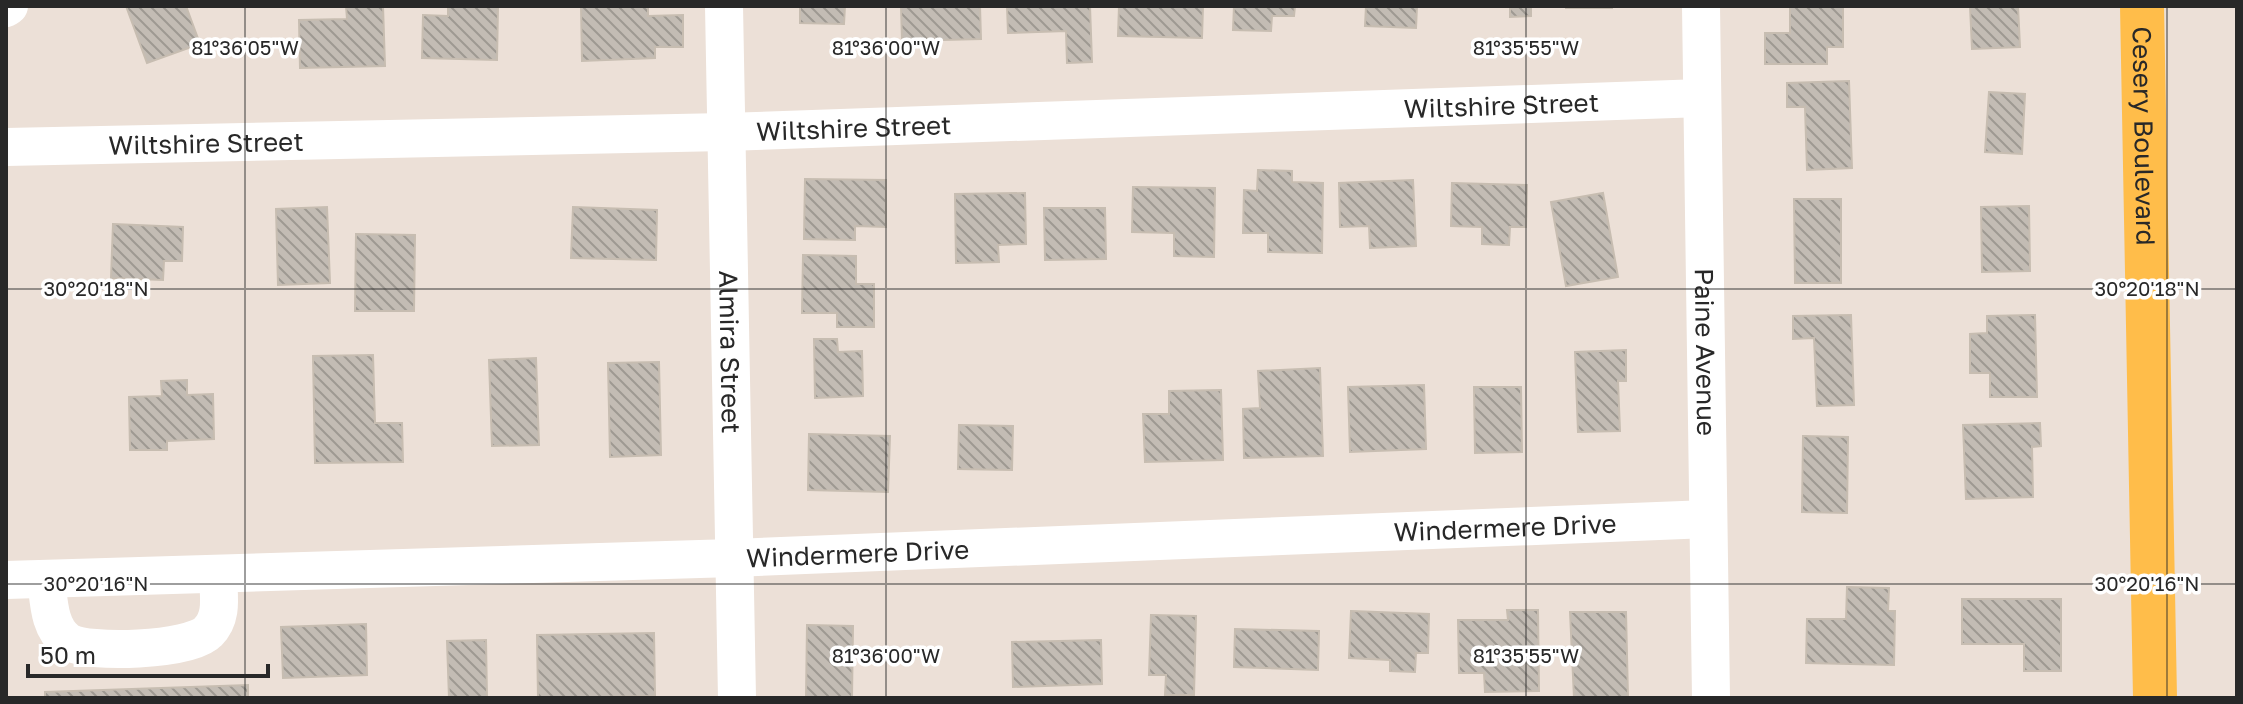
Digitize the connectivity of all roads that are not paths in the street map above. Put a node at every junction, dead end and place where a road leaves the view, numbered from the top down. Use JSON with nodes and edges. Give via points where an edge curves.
{"nodes":[{"id":1,"x":724,"y":6,"type":"edge"},
{"id":2,"x":1701,"y":6,"type":"edge"},
{"id":3,"x":2142,"y":6,"type":"edge"},
{"id":4,"x":1702,"y":98,"type":"junction"},
{"id":5,"x":725,"y":132,"type":"junction"},
{"id":6,"x":6,"y":147,"type":"edge"},
{"id":7,"x":1708,"y":519,"type":"junction"},
{"id":8,"x":733,"y":558,"type":"junction"},
{"id":9,"x":218,"y":574,"type":"junction"},
{"id":10,"x":46,"y":579,"type":"junction"},
{"id":11,"x":6,"y":580,"type":"edge"},
{"id":12,"x":737,"y":698,"type":"edge"},
{"id":13,"x":1711,"y":698,"type":"edge"},
{"id":14,"x":2155,"y":698,"type":"edge"}],
"edges":[{"from":1,"to":5,"type":"street","name":"Almira Street"},
{"from":2,"to":4,"type":"street","name":"Paine Avenue"},
{"from":3,"to":14,"type":"main road","name":"Cesery Boulevard"},
{"from":4,"to":5,"type":"street","name":"Wiltshire Street"},
{"from":4,"to":7,"type":"street","name":"Paine Avenue"},
{"from":5,"to":6,"type":"street","name":"Wiltshire Street"},
{"from":5,"to":8,"type":"street","name":"Almira Street"},
{"from":7,"to":8,"type":"street","name":"Windermere Drive"},
{"from":7,"to":13,"type":"street","name":"Paine Avenue"},
{"from":8,"to":9,"type":"street","name":"Windermere Drive"},
{"from":8,"to":12,"type":"street","name":"Almira Street"},
{"from":9,"to":10,"type":"street","name":"Windermere Drive"},
{"from":9,"to":10,"type":"street","via":[[219,614],[197,641],[86,649],[66,640],[52,622]]},
{"from":10,"to":11,"type":"street","name":"Windermere Drive"}]}
